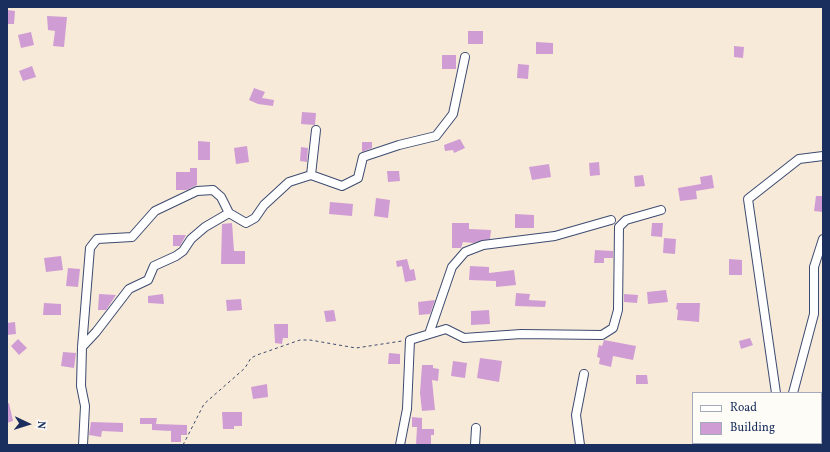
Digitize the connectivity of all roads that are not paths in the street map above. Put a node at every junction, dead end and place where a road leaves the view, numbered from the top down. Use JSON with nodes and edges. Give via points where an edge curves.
{"nodes":[{"id":1,"x":465,"y":57,"type":"dead end"},
{"id":2,"x":316,"y":130,"type":"dead end"},
{"id":3,"x":823,"y":156,"type":"edge"},
{"id":4,"x":311,"y":175,"type":"junction"},
{"id":5,"x":661,"y":210,"type":"dead end"},
{"id":6,"x":229,"y":213,"type":"junction"},
{"id":7,"x":611,"y":220,"type":"dead end"},
{"id":8,"x":823,"y":239,"type":"edge"},
{"id":9,"x":429,"y":334,"type":"junction"},
{"id":10,"x":82,"y":347,"type":"junction"},
{"id":11,"x":584,"y":374,"type":"dead end"},
{"id":12,"x":776,"y":392,"type":"edge"},
{"id":13,"x":793,"y":392,"type":"edge"},
{"id":14,"x":476,"y":428,"type":"dead end"},
{"id":15,"x":83,"y":445,"type":"edge"},
{"id":16,"x":400,"y":445,"type":"edge"},
{"id":17,"x":475,"y":445,"type":"edge"},
{"id":18,"x":580,"y":445,"type":"edge"}],
"edges":[{"from":1,"to":4,"type":"street","via":[[453,114],[436,136],[363,157],[358,178],[342,186]]},
{"from":2,"to":4,"type":"street"},
{"from":3,"to":12,"type":"street","via":[[799,159],[748,199]]},
{"from":4,"to":6,"type":"street","via":[[289,182],[264,204],[255,218],[246,223]]},
{"from":5,"to":9,"type":"street","via":[[626,220],[619,227],[618,310],[613,328],[602,335],[521,334],[464,338],[446,330]]},
{"from":6,"to":10,"type":"street","via":[[205,227],[176,256],[154,266],[148,280],[129,289]]},
{"from":6,"to":10,"type":"street","via":[[221,197],[213,190],[197,191],[155,212],[132,237],[97,239],[90,248]]},
{"from":7,"to":9,"type":"street","via":[[555,236],[482,245],[465,252],[452,267]]},
{"from":8,"to":13,"type":"street","via":[[814,267],[814,314]]},
{"from":9,"to":16,"type":"street","via":[[410,340],[407,409]]},
{"from":10,"to":15,"type":"street","via":[[81,386],[86,406]]},
{"from":11,"to":18,"type":"street","via":[[576,415]]},
{"from":14,"to":17,"type":"street"}]}
